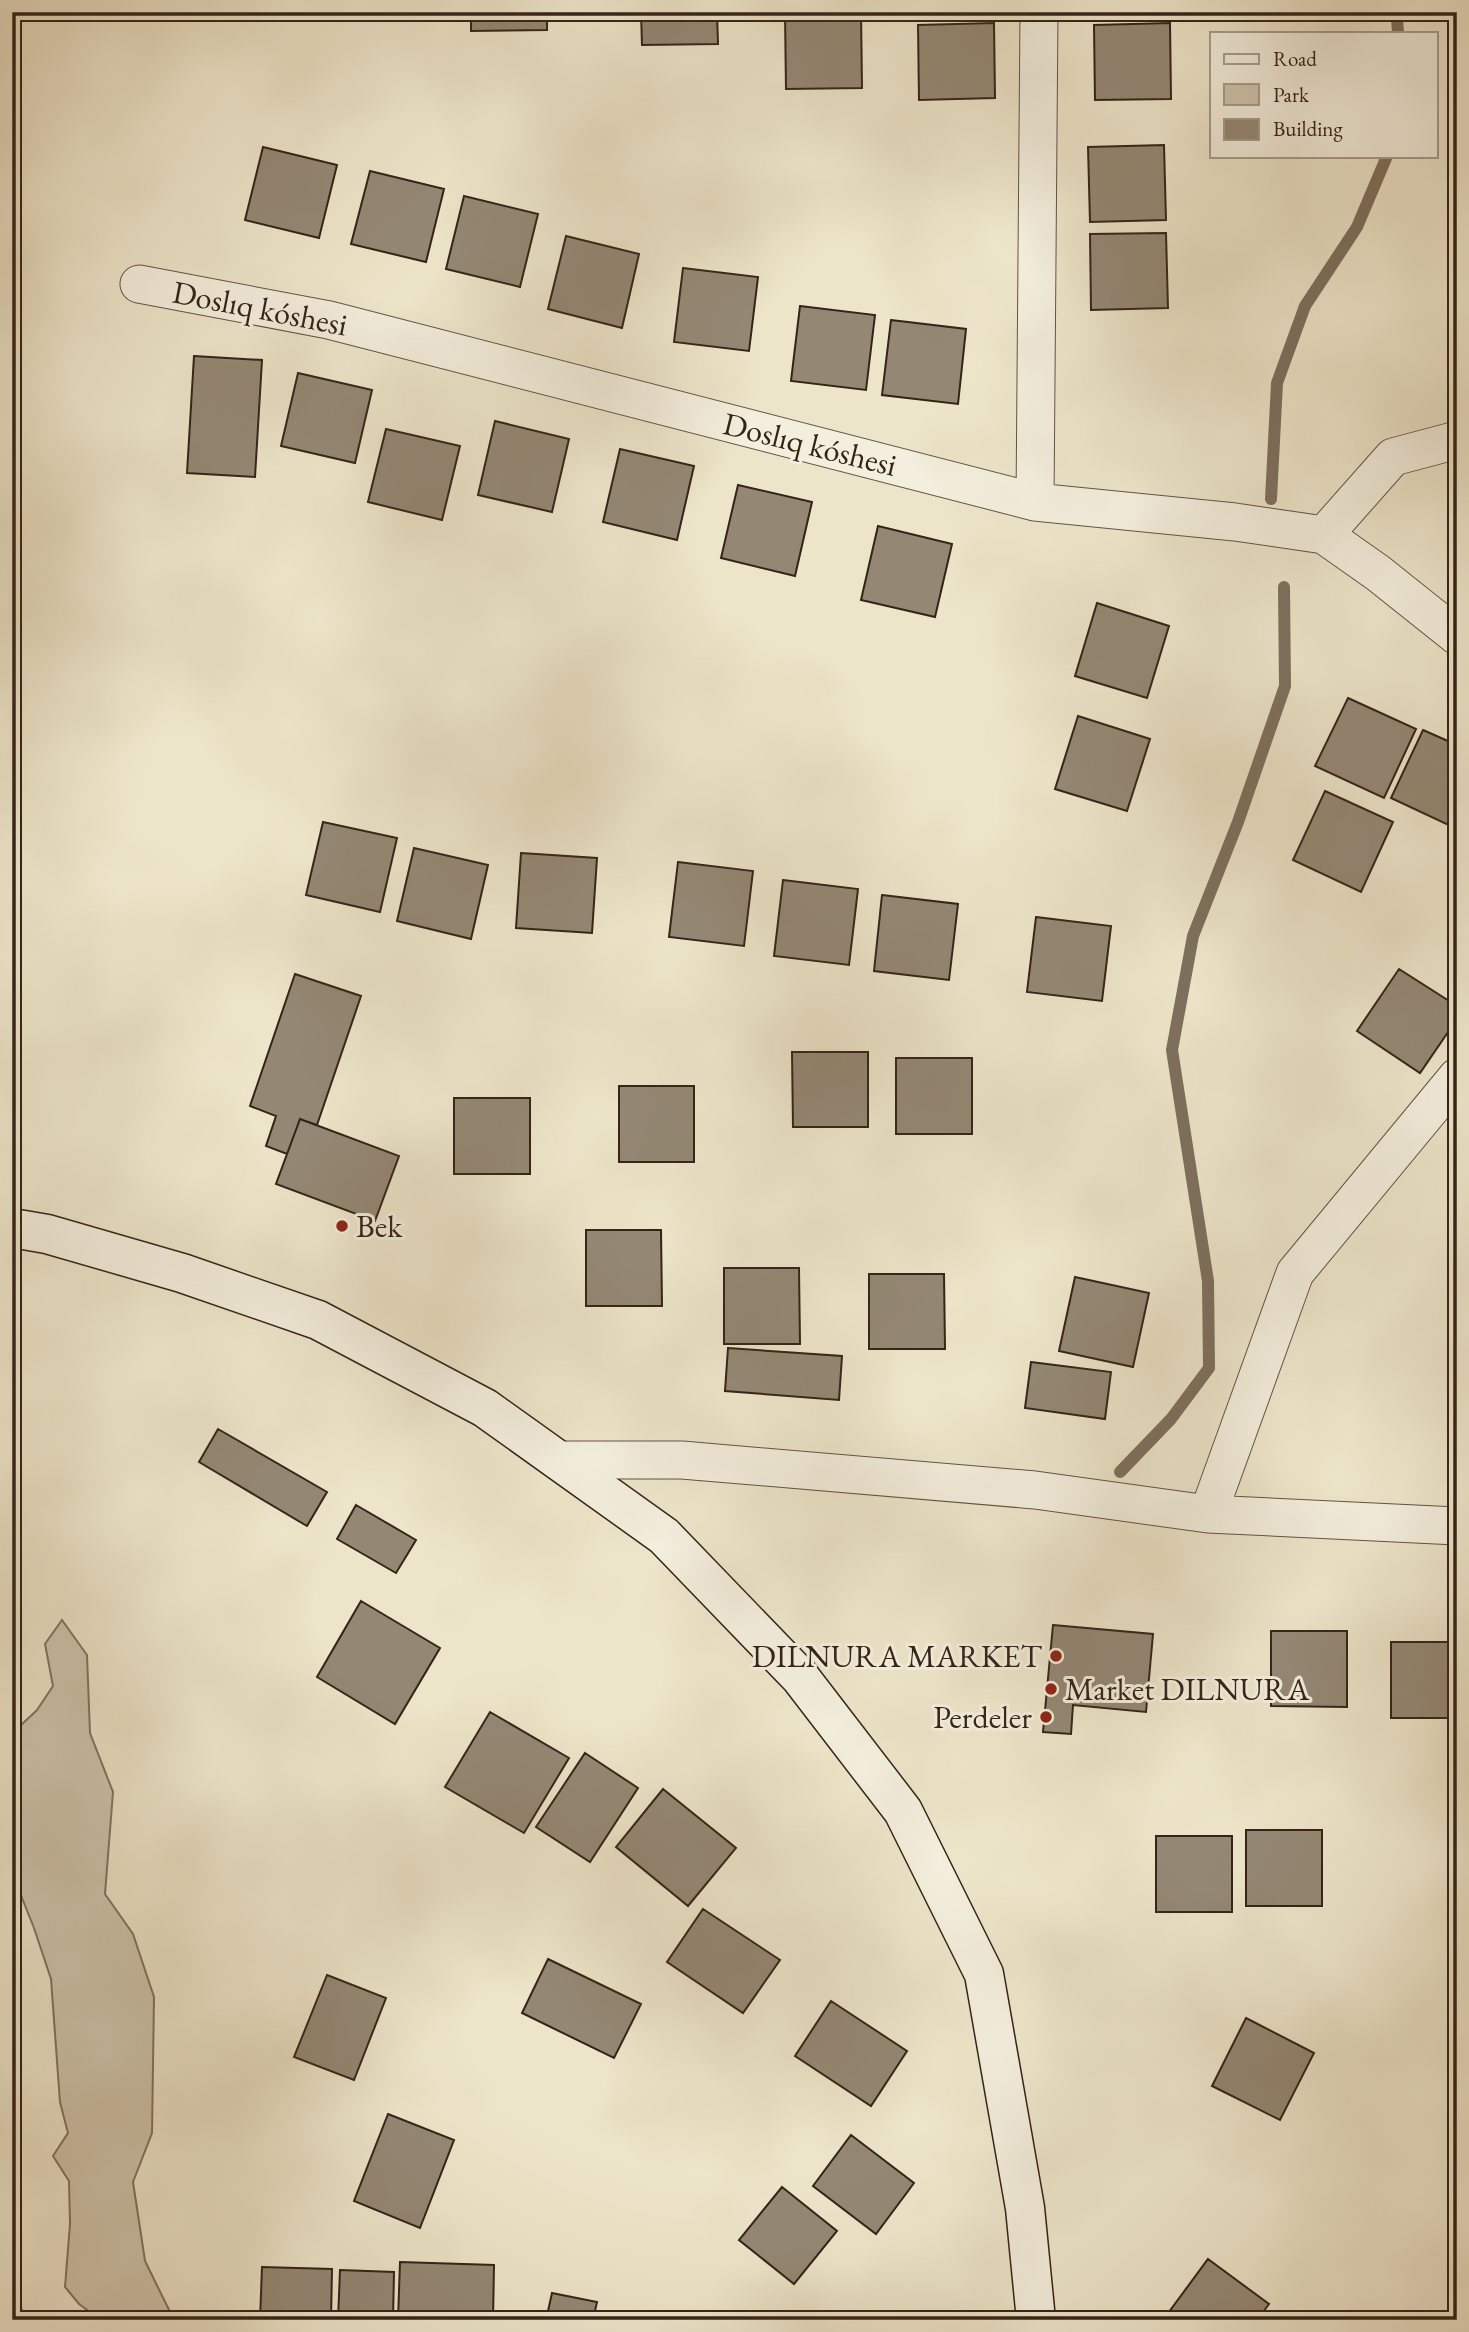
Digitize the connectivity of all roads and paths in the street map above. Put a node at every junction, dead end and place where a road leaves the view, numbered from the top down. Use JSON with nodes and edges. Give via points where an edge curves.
{"nodes":[{"id":1,"x":1039,"y":12,"type":"edge"},
{"id":2,"x":139,"y":284,"type":"dead end"},
{"id":3,"x":1457,"y":440,"type":"edge"},
{"id":4,"x":1035,"y":502,"type":"junction"},
{"id":5,"x":1324,"y":535,"type":"junction"},
{"id":6,"x":1457,"y":635,"type":"edge"},
{"id":7,"x":1457,"y":1077,"type":"edge"},
{"id":8,"x":12,"y":1228,"type":"edge"},
{"id":9,"x":557,"y":1460,"type":"junction"},
{"id":10,"x":1208,"y":1514,"type":"junction"},
{"id":11,"x":1457,"y":1526,"type":"edge"},
{"id":12,"x":1036,"y":2320,"type":"edge"}],
"edges":[{"from":1,"to":4,"type":"street"},
{"from":2,"to":4,"type":"street","name":"Doslıq kóshesi","via":[[328,320]]},
{"from":3,"to":5,"type":"street","via":[[1393,457]]},
{"from":4,"to":5,"type":"street","name":"Doslıq kóshesi"},
{"from":5,"to":6,"type":"street","name":"Doslıq kóshesi"},
{"from":7,"to":10,"type":"street","via":[[1295,1273]]},
{"from":8,"to":9,"type":"main road","via":[[183,1273],[318,1320],[485,1408]]},
{"from":9,"to":10,"type":"street","via":[[682,1460],[1035,1490]]},
{"from":9,"to":12,"type":"main road","via":[[664,1536],[800,1677],[903,1811],[984,1974],[1025,2208]]},
{"from":10,"to":11,"type":"street"}]}
